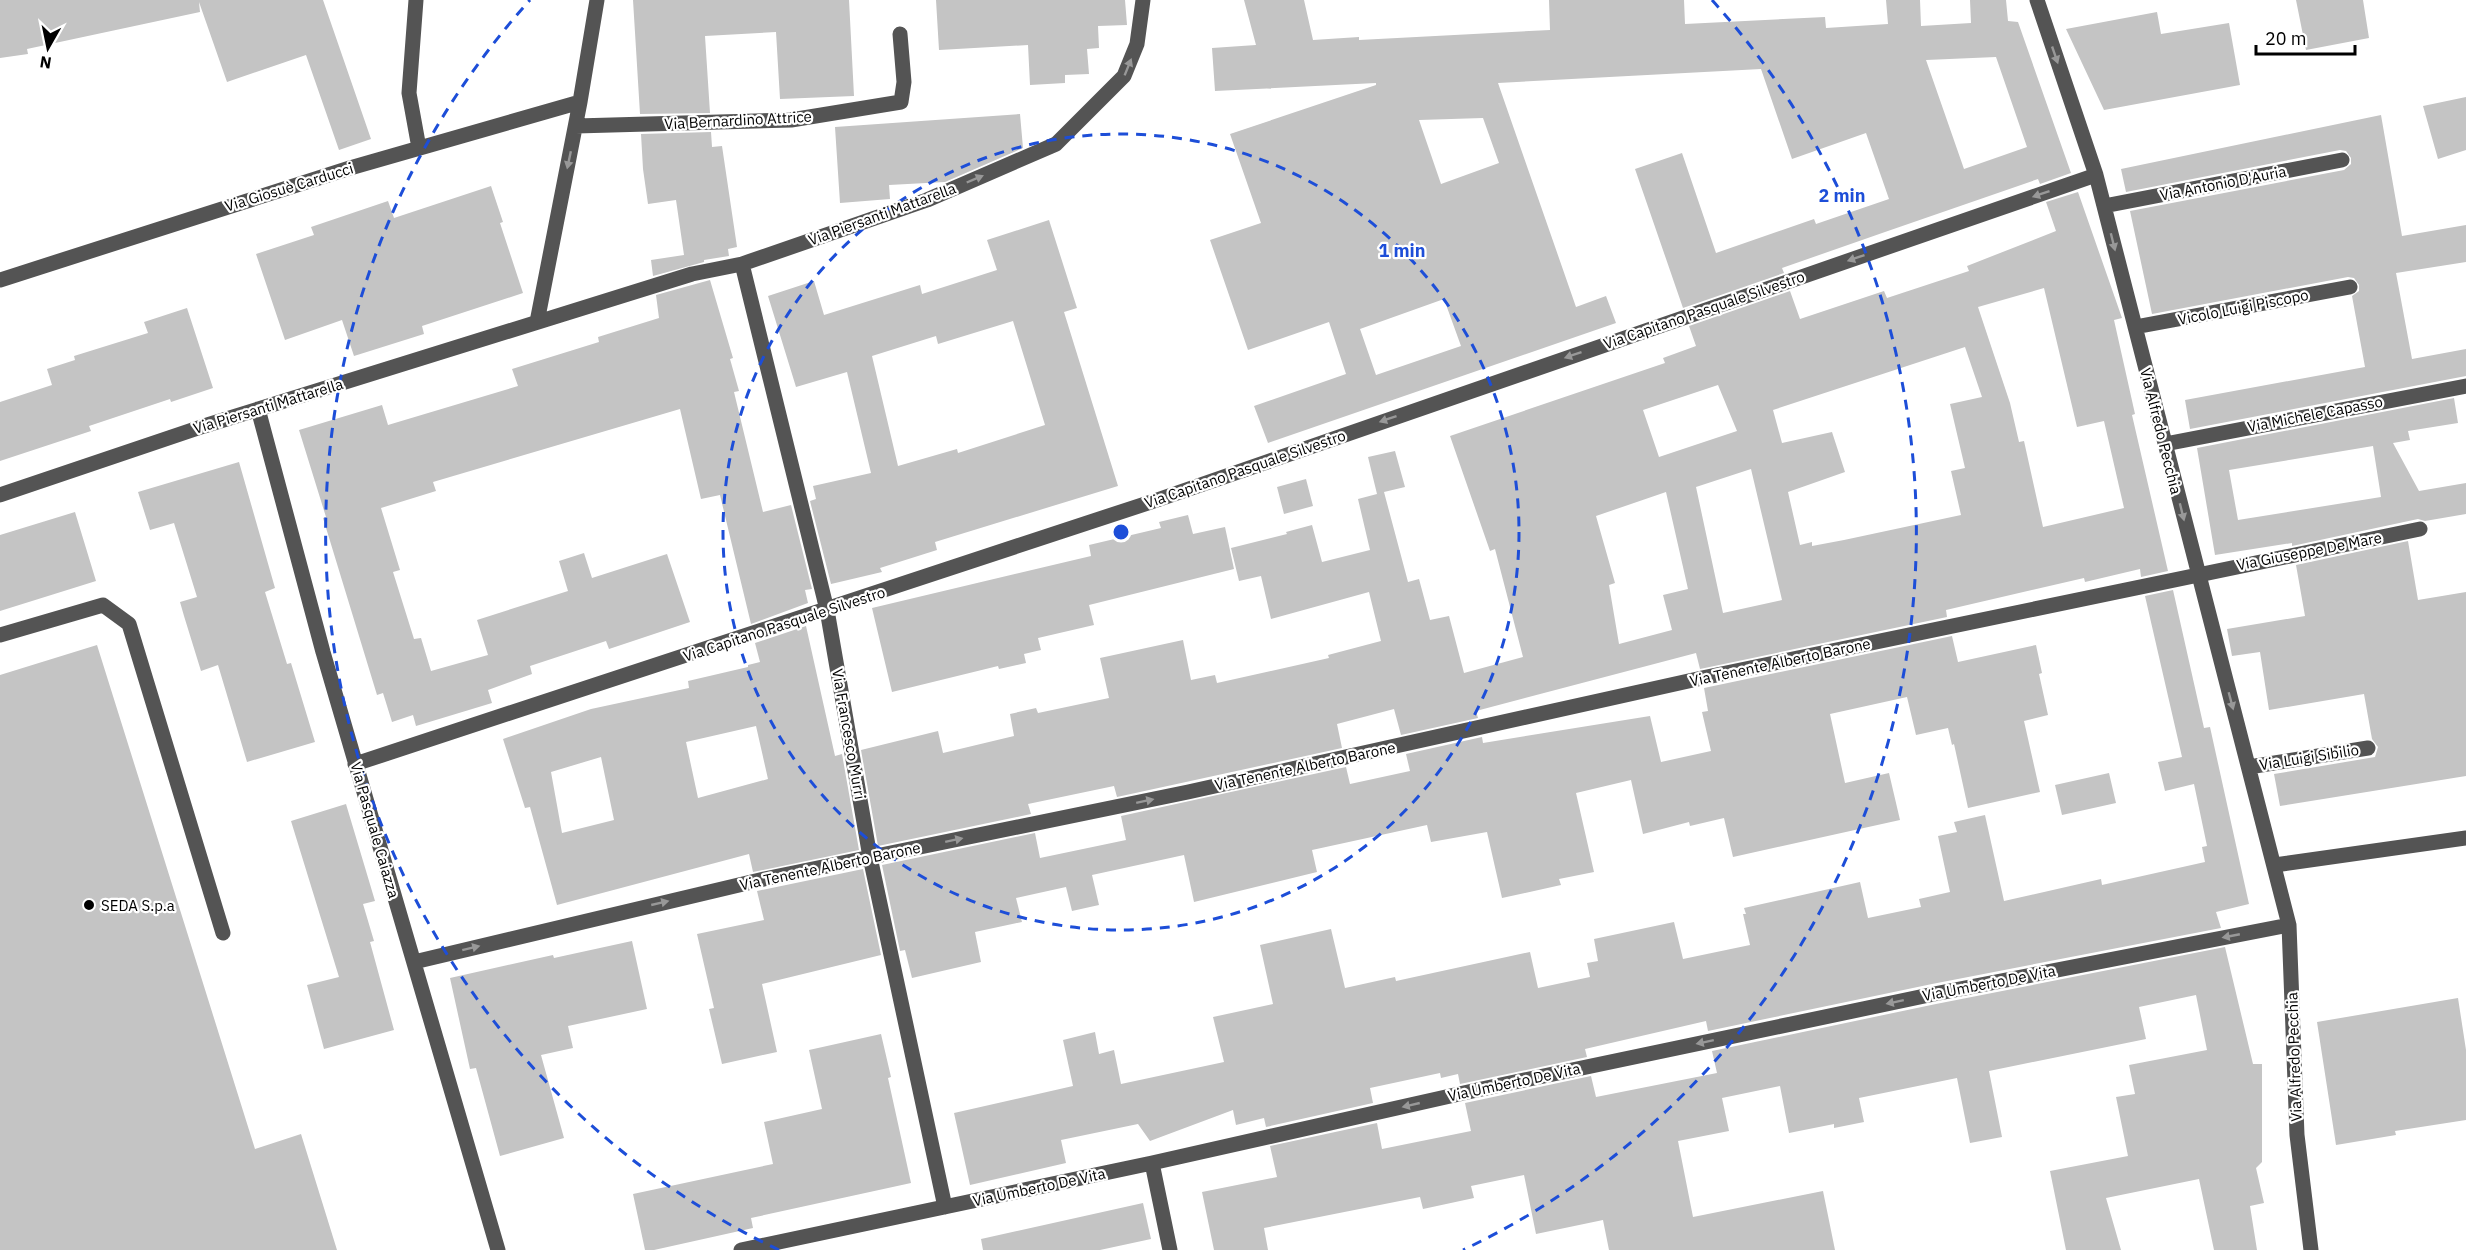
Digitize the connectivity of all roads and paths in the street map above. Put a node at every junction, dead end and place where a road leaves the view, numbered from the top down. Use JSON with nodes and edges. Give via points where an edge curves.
{"nodes":[{"id":1,"x":417,"y":0,"type":"edge"},
{"id":2,"x":597,"y":0,"type":"edge"},
{"id":3,"x":1143,"y":0,"type":"edge"},
{"id":4,"x":2037,"y":0,"type":"edge"},
{"id":5,"x":900,"y":34,"type":"dead end"},
{"id":6,"x":580,"y":102,"type":"junction"},
{"id":7,"x":576,"y":126,"type":"junction"},
{"id":8,"x":419,"y":148,"type":"junction"},
{"id":9,"x":2342,"y":160,"type":"dead end"},
{"id":10,"x":2096,"y":175,"type":"junction"},
{"id":11,"x":2104,"y":206,"type":"junction"},
{"id":12,"x":742,"y":264,"type":"junction"},
{"id":13,"x":0,"y":280,"type":"edge"},
{"id":14,"x":2350,"y":287,"type":"dead end"},
{"id":15,"x":537,"y":322,"type":"junction"},
{"id":16,"x":2135,"y":327,"type":"junction"},
{"id":17,"x":2466,"y":386,"type":"edge"},
{"id":18,"x":258,"y":409,"type":"junction"},
{"id":19,"x":2165,"y":444,"type":"junction"},
{"id":20,"x":0,"y":495,"type":"edge"},
{"id":21,"x":2420,"y":529,"type":"dead end"},
{"id":22,"x":2198,"y":574,"type":"junction"},
{"id":23,"x":827,"y":610,"type":"junction"},
{"id":24,"x":0,"y":635,"type":"edge"},
{"id":25,"x":2368,"y":748,"type":"dead end"},
{"id":26,"x":355,"y":764,"type":"junction"},
{"id":27,"x":2249,"y":767,"type":"junction"},
{"id":28,"x":2466,"y":838,"type":"edge"},
{"id":29,"x":870,"y":857,"type":"junction"},
{"id":30,"x":2275,"y":865,"type":"junction"},
{"id":31,"x":2289,"y":925,"type":"junction"},
{"id":32,"x":222,"y":933,"type":"dead end"},
{"id":33,"x":414,"y":962,"type":"junction"},
{"id":34,"x":1152,"y":1163,"type":"junction"},
{"id":35,"x":945,"y":1207,"type":"junction"},
{"id":36,"x":498,"y":1250,"type":"edge"},
{"id":37,"x":741,"y":1250,"type":"edge"},
{"id":38,"x":1170,"y":1250,"type":"edge"},
{"id":39,"x":2311,"y":1250,"type":"edge"}],
"edges":[{"from":1,"to":8,"type":"street","via":[[409,93]]},
{"from":2,"to":6,"type":"street"},
{"from":12,"to":3,"type":"street","name":"Via Piersanti Mattarella","one_way":true,"via":[[927,200],[1056,144],[1124,76],[1137,44]]},
{"from":4,"to":10,"type":"street","name":"Via Alfredo Pecchia","one_way":true},
{"from":5,"to":7,"type":"street","name":"Via Bernardino Attrice","via":[[904,82],[901,102],[791,120]]},
{"from":6,"to":7,"type":"street"},
{"from":6,"to":8,"type":"street","name":"Via Giosuè Carducci"},
{"from":7,"to":15,"type":"street","one_way":true},
{"from":8,"to":13,"type":"street","name":"Via Giosuè Carducci"},
{"from":9,"to":11,"type":"street","name":"Via Antonio D'Auria"},
{"from":10,"to":11,"type":"street","name":"Via Alfredo Pecchia"},
{"from":10,"to":23,"type":"street","name":"Via Capitano Pasquale Silvestro","one_way":true},
{"from":11,"to":16,"type":"street","name":"Via Alfredo Pecchia","one_way":true},
{"from":12,"to":15,"type":"street","name":"Via Piersanti Mattarella","via":[[692,274]]},
{"from":12,"to":23,"type":"street","name":"Via Francesco Murri"},
{"from":14,"to":16,"type":"street","name":"Vicolo Luigi Piscopo"},
{"from":15,"to":18,"type":"street","name":"Via Piersanti Mattarella"},
{"from":16,"to":19,"type":"street","name":"Via Alfredo Pecchia"},
{"from":17,"to":19,"type":"street","name":"Via Michele Capasso"},
{"from":18,"to":20,"type":"street","name":"Via Piersanti Mattarella"},
{"from":18,"to":26,"type":"street","name":"Via Pasquale Caiazza"},
{"from":19,"to":22,"type":"street","name":"Via Alfredo Pecchia","one_way":true},
{"from":21,"to":22,"type":"street","name":"Via Giuseppe De Mare"},
{"from":22,"to":27,"type":"street","name":"Via Alfredo Pecchia","one_way":true},
{"from":29,"to":22,"type":"street","name":"Via Tenente Alberto Barone","one_way":true},
{"from":23,"to":26,"type":"street","name":"Via Capitano Pasquale Silvestro"},
{"from":23,"to":29,"type":"street","name":"Via Francesco Murri"},
{"from":24,"to":32,"type":"street","via":[[103,605],[129,624]]},
{"from":25,"to":27,"type":"street","name":"Via Luigi Sibilio"},
{"from":26,"to":33,"type":"street","name":"Via Pasquale Caiazza"},
{"from":27,"to":30,"type":"street","name":"Via Alfredo Pecchia"},
{"from":28,"to":30,"type":"street"},
{"from":33,"to":29,"type":"street","name":"Via Tenente Alberto Barone","one_way":true},
{"from":29,"to":35,"type":"street","name":"Via Francesco Murri"},
{"from":30,"to":31,"type":"street","name":"Via Alfredo Pecchia"},
{"from":31,"to":34,"type":"street","name":"Via Umberto De Vita","one_way":true,"via":[[1898,1001]]},
{"from":31,"to":39,"type":"street","name":"Via Alfredo Pecchia","via":[[2297,1135]]},
{"from":33,"to":36,"type":"street","name":"Via Pasquale Caiazza"},
{"from":34,"to":35,"type":"street","name":"Via Umberto De Vita"},
{"from":34,"to":38,"type":"street"},
{"from":35,"to":37,"type":"street","name":"Via Umberto De Vita"}]}
